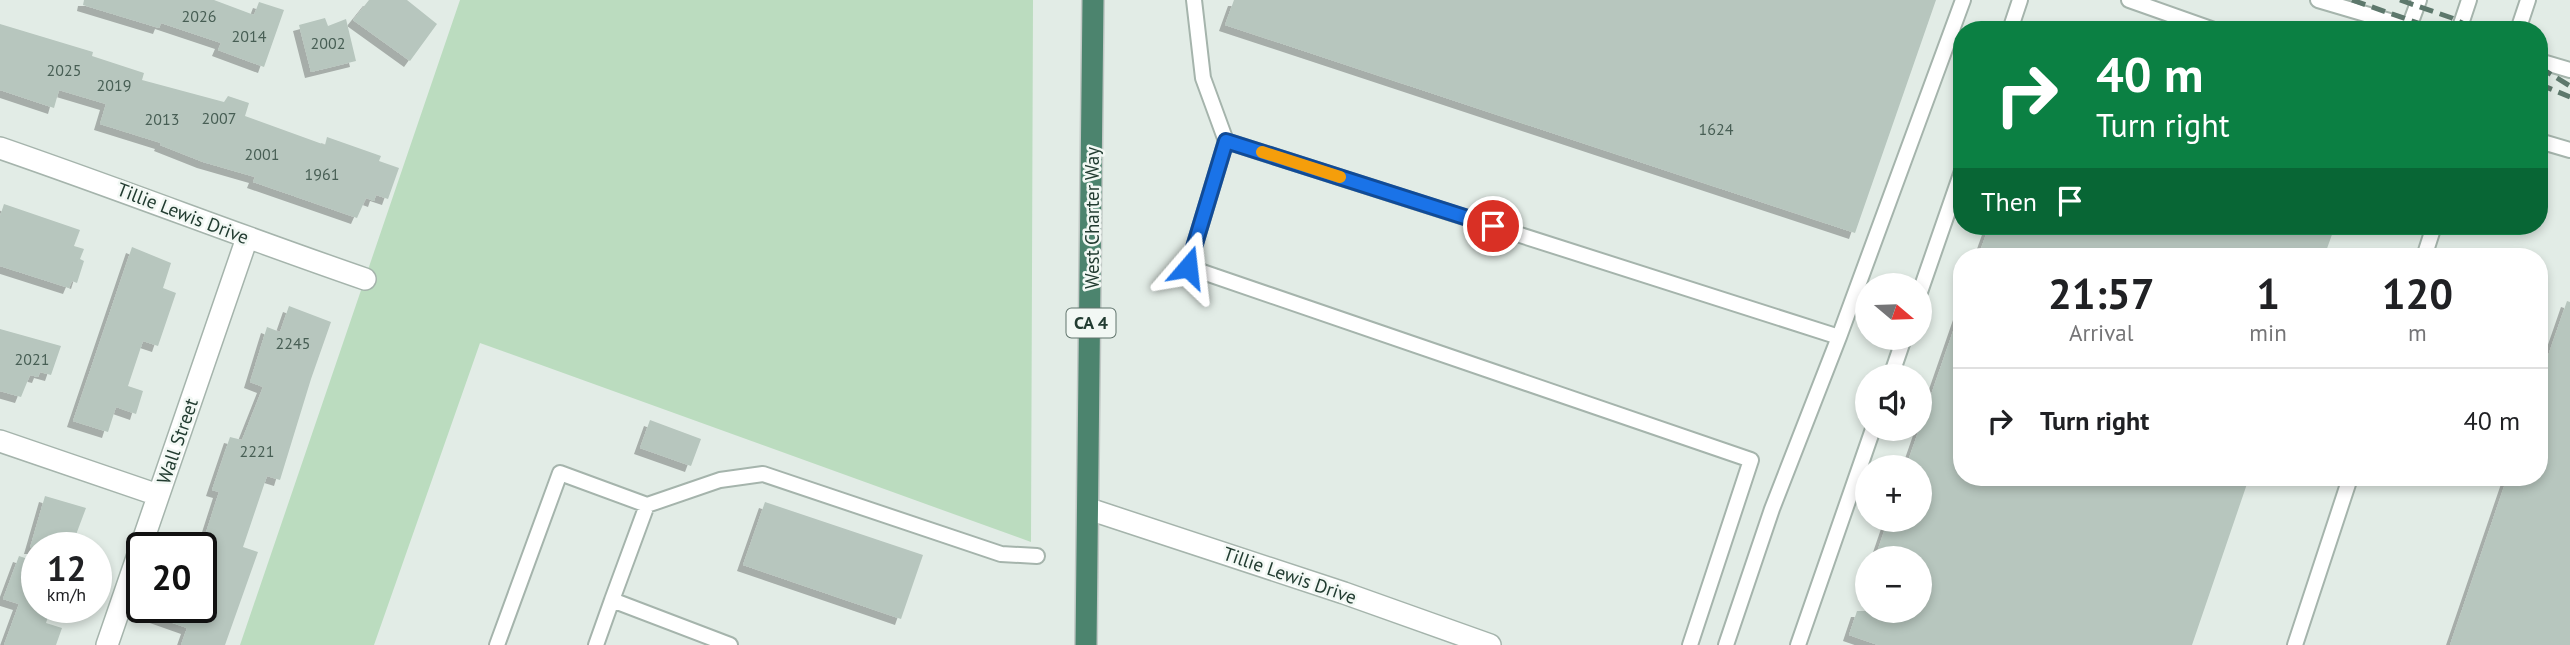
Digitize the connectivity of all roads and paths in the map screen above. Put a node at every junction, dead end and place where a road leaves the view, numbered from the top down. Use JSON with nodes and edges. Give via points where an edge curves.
{"nodes":[{"id":1,"x":1093,"y":0,"type":"edge"},
{"id":2,"x":1194,"y":0,"type":"edge"},
{"id":3,"x":1963,"y":0,"type":"edge"},
{"id":4,"x":2020,"y":0,"type":"edge"},
{"id":5,"x":2129,"y":0,"type":"edge"},
{"id":6,"x":2318,"y":0,"type":"edge"},
{"id":7,"x":2419,"y":0,"type":"edge"},
{"id":8,"x":2469,"y":0,"type":"edge"},
{"id":9,"x":2528,"y":0,"type":"edge"},
{"id":10,"x":1955,"y":21,"type":"edge"},
{"id":11,"x":2013,"y":21,"type":"edge"},
{"id":12,"x":2188,"y":21,"type":"edge"},
{"id":13,"x":2388,"y":21,"type":"edge"},
{"id":14,"x":2416,"y":21,"type":"edge"},
{"id":15,"x":2462,"y":21,"type":"edge"},
{"id":16,"x":2521,"y":21,"type":"edge"},
{"id":17,"x":1953,"y":27,"type":"edge"},
{"id":18,"x":2548,"y":64,"type":"edge"},
{"id":19,"x":2570,"y":70,"type":"edge"},
{"id":20,"x":1226,"y":141,"type":"junction"},
{"id":21,"x":2548,"y":144,"type":"edge"},
{"id":22,"x":0,"y":148,"type":"edge"},
{"id":23,"x":2570,"y":150,"type":"edge"},
{"id":24,"x":1953,"y":196,"type":"edge"},
{"id":25,"x":247,"y":238,"type":"junction"},
{"id":26,"x":1927,"y":273,"type":"edge"},
{"id":27,"x":365,"y":279,"type":"dead end"},
{"id":28,"x":1839,"y":337,"type":"junction"},
{"id":29,"x":0,"y":441,"type":"edge"},
{"id":30,"x":1869,"y":441,"type":"edge"},
{"id":31,"x":2347,"y":486,"type":"edge"},
{"id":32,"x":158,"y":495,"type":"junction"},
{"id":33,"x":647,"y":505,"type":"junction"},
{"id":34,"x":1089,"y":509,"type":"junction"},
{"id":35,"x":1037,"y":556,"type":"dead end"},
{"id":36,"x":612,"y":600,"type":"junction"},
{"id":37,"x":107,"y":645,"type":"edge"},
{"id":38,"x":497,"y":645,"type":"edge"},
{"id":39,"x":596,"y":645,"type":"edge"},
{"id":40,"x":730,"y":645,"type":"edge"},
{"id":41,"x":1086,"y":645,"type":"edge"},
{"id":42,"x":1490,"y":645,"type":"edge"},
{"id":43,"x":1690,"y":645,"type":"edge"},
{"id":44,"x":1726,"y":645,"type":"edge"},
{"id":45,"x":1798,"y":645,"type":"edge"},
{"id":46,"x":2295,"y":645,"type":"edge"}],
"edges":[{"from":1,"to":34,"type":"highway","name":"West Charter Way","number":"CA 4"},
{"from":2,"to":20,"type":"lane","via":[[1203,78]]},
{"from":3,"to":10,"type":"lane"},
{"from":4,"to":11,"type":"lane"},
{"from":5,"to":12,"type":"lane"},
{"from":6,"to":13,"type":"lane"},
{"from":7,"to":14,"type":"lane"},
{"from":8,"to":15,"type":"lane"},
{"from":9,"to":16,"type":"lane"},
{"from":17,"to":28,"type":"lane"},
{"from":18,"to":19,"type":"lane"},
{"from":20,"to":28,"type":"lane"},
{"from":20,"to":43,"type":"lane","via":[[1188,267],[1751,460]]},
{"from":21,"to":23,"type":"lane"},
{"from":22,"to":25,"type":"street","name":"Tillie Lewis Drive"},
{"from":24,"to":26,"type":"lane"},
{"from":25,"to":27,"type":"street","name":"Tillie Lewis Drive"},
{"from":25,"to":32,"type":"street","name":"Wall Street"},
{"from":28,"to":44,"type":"lane","via":[[1772,509]]},
{"from":29,"to":32,"type":"street"},
{"from":30,"to":45,"type":"lane"},
{"from":31,"to":46,"type":"lane"},
{"from":32,"to":37,"type":"street","name":"Wall Street"},
{"from":33,"to":35,"type":"lane","via":[[720,480],[763,474],[1001,554]]},
{"from":33,"to":36,"type":"lane"},
{"from":33,"to":38,"type":"lane","via":[[560,473]]},
{"from":34,"to":41,"type":"highway","name":"West Charter Way","number":"CA 4"},
{"from":34,"to":42,"type":"street","name":"Tillie Lewis Drive"},
{"from":36,"to":39,"type":"lane"},
{"from":36,"to":40,"type":"lane"}]}
